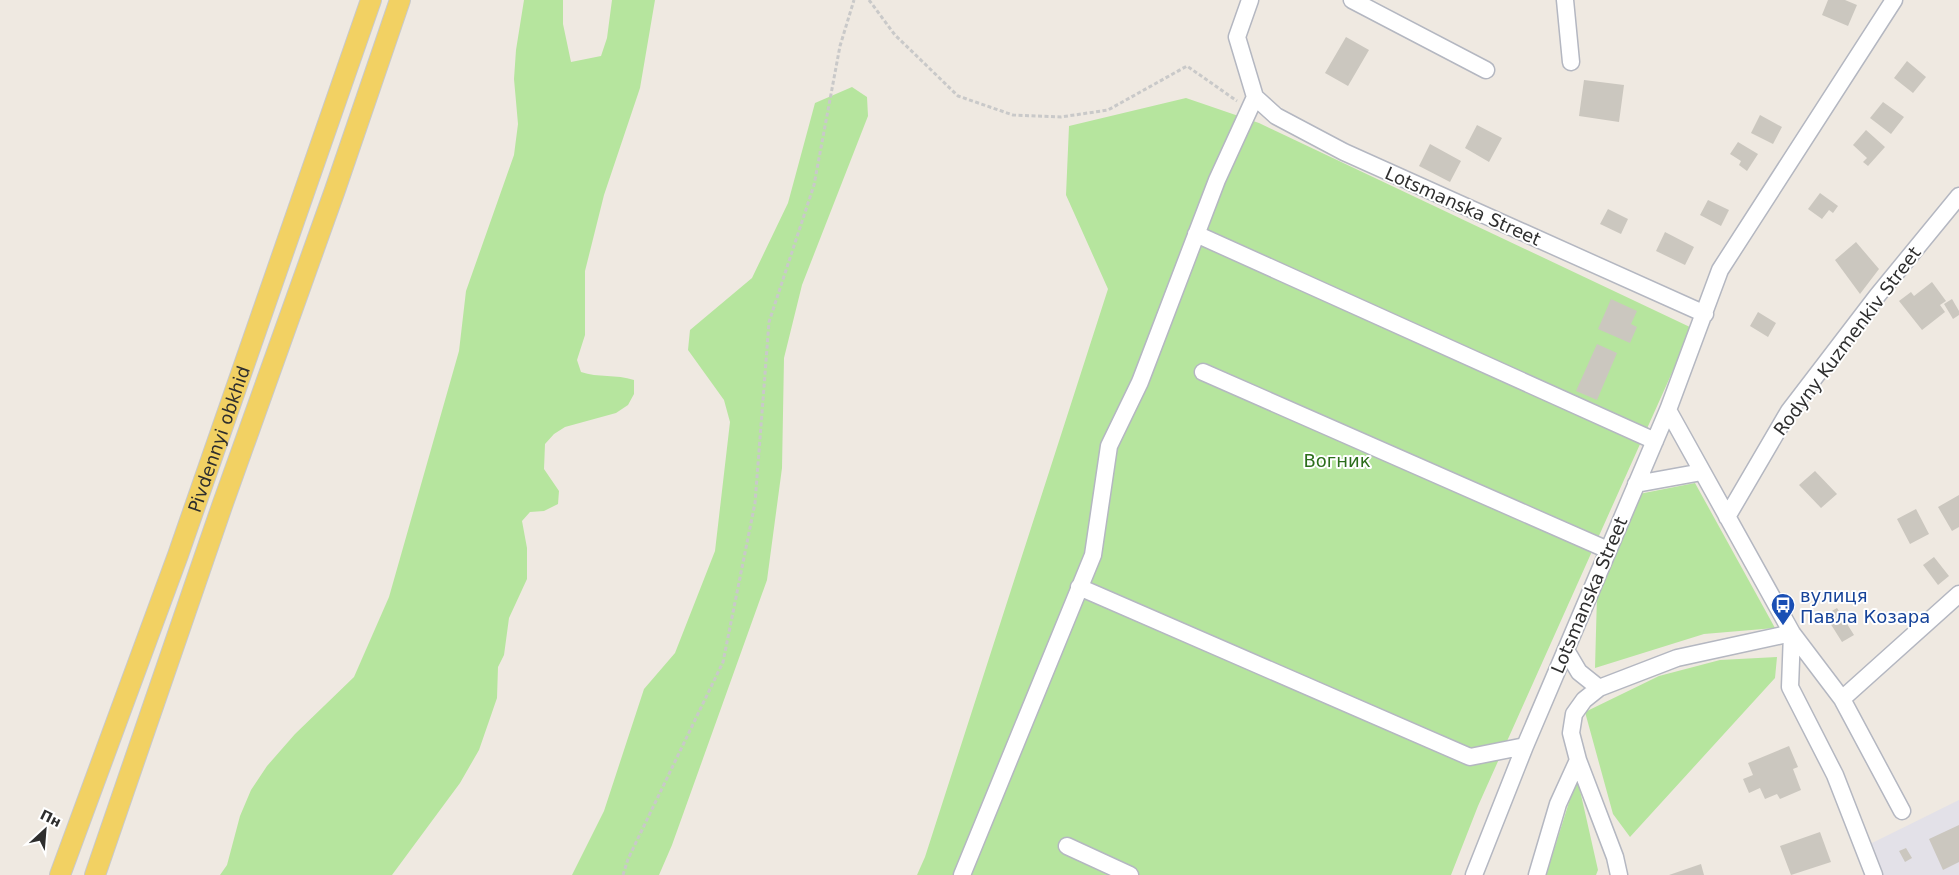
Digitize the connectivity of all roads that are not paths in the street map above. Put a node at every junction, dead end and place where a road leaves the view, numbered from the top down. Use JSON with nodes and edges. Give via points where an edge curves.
{"nodes":[{"id":1,"x":371,"y":0,"type":"edge"},
{"id":2,"x":400,"y":0,"type":"edge"},
{"id":3,"x":1250,"y":0,"type":"edge"},
{"id":4,"x":1352,"y":0,"type":"edge"},
{"id":5,"x":1565,"y":0,"type":"edge"},
{"id":6,"x":1894,"y":0,"type":"edge"},
{"id":7,"x":1571,"y":62,"type":"dead end"},
{"id":8,"x":1486,"y":70,"type":"dead end"},
{"id":9,"x":1252,"y":104,"type":"junction"},
{"id":10,"x":1959,"y":196,"type":"edge"},
{"id":11,"x":1196,"y":234,"type":"junction"},
{"id":12,"x":1705,"y":314,"type":"junction"},
{"id":13,"x":1203,"y":372,"type":"dead end"},
{"id":14,"x":1668,"y":410,"type":"junction"},
{"id":15,"x":1655,"y":441,"type":"junction"},
{"id":16,"x":1702,"y":472,"type":"junction"},
{"id":17,"x":1636,"y":484,"type":"junction"},
{"id":18,"x":1727,"y":517,"type":"junction"},
{"id":19,"x":1608,"y":550,"type":"junction"},
{"id":20,"x":1079,"y":587,"type":"junction"},
{"id":21,"x":1959,"y":594,"type":"edge"},
{"id":22,"x":1792,"y":633,"type":"junction"},
{"id":23,"x":1566,"y":650,"type":"junction"},
{"id":24,"x":1599,"y":688,"type":"junction"},
{"id":25,"x":1842,"y":700,"type":"junction"},
{"id":26,"x":1525,"y":746,"type":"junction"},
{"id":27,"x":1578,"y":760,"type":"junction"},
{"id":28,"x":1902,"y":811,"type":"dead end"},
{"id":29,"x":1067,"y":846,"type":"dead end"},
{"id":30,"x":1614,"y":857,"type":"junction"},
{"id":31,"x":60,"y":875,"type":"edge"},
{"id":32,"x":96,"y":875,"type":"edge"},
{"id":33,"x":962,"y":875,"type":"edge"},
{"id":34,"x":1130,"y":875,"type":"edge"},
{"id":35,"x":1474,"y":875,"type":"edge"},
{"id":36,"x":1537,"y":875,"type":"edge"},
{"id":37,"x":1606,"y":875,"type":"edge"},
{"id":38,"x":1619,"y":875,"type":"edge"},
{"id":39,"x":1874,"y":875,"type":"edge"}],
"edges":[{"from":1,"to":31,"type":"main road","name":"Pivdennyi obkhid","via":[[178,555]]},
{"from":2,"to":32,"type":"main road","name":"Pivdennyi obkhid"},
{"from":3,"to":9,"type":"street","via":[[1237,37]]},
{"from":4,"to":8,"type":"street"},
{"from":5,"to":7,"type":"street"},
{"from":6,"to":12,"type":"street","name":"Lotsmanska Street","via":[[1720,270]]},
{"from":9,"to":11,"type":"street"},
{"from":9,"to":12,"type":"street","name":"Lotsmanska Street","via":[[1344,152]]},
{"from":10,"to":18,"type":"street","name":"Rodyny Kuzmenkiv Street","via":[[1877,296],[1790,411]]},
{"from":11,"to":15,"type":"street"},
{"from":11,"to":20,"type":"street","via":[[1140,382],[1109,446],[1093,555]]},
{"from":12,"to":14,"type":"street","name":"Lotsmanska Street"},
{"from":13,"to":19,"type":"street"},
{"from":14,"to":15,"type":"street","name":"Lotsmanska Street"},
{"from":14,"to":16,"type":"street"},
{"from":15,"to":17,"type":"street","name":"Lotsmanska Street"},
{"from":16,"to":17,"type":"street"},
{"from":16,"to":18,"type":"street"},
{"from":17,"to":19,"type":"street","name":"Lotsmanska Street"},
{"from":18,"to":22,"type":"street"},
{"from":19,"to":23,"type":"street","name":"Lotsmanska Street"},
{"from":20,"to":26,"type":"street","via":[[1470,757]]},
{"from":20,"to":33,"type":"street"},
{"from":21,"to":25,"type":"street"},
{"from":22,"to":24,"type":"street","via":[[1677,658]]},
{"from":22,"to":25,"type":"street"},
{"from":22,"to":39,"type":"street","via":[[1790,687],[1835,775]]},
{"from":23,"to":24,"type":"street","via":[[1579,672]]},
{"from":23,"to":26,"type":"street","name":"Lotsmanska Street"},
{"from":24,"to":27,"type":"street","via":[[1574,714],[1571,732]]},
{"from":25,"to":28,"type":"street"},
{"from":26,"to":35,"type":"street","name":"Lotsmanska Street"},
{"from":27,"to":30,"type":"street"},
{"from":27,"to":36,"type":"street","via":[[1558,804]]},
{"from":29,"to":34,"type":"street"},
{"from":30,"to":37,"type":"street"},
{"from":30,"to":38,"type":"street"}]}
